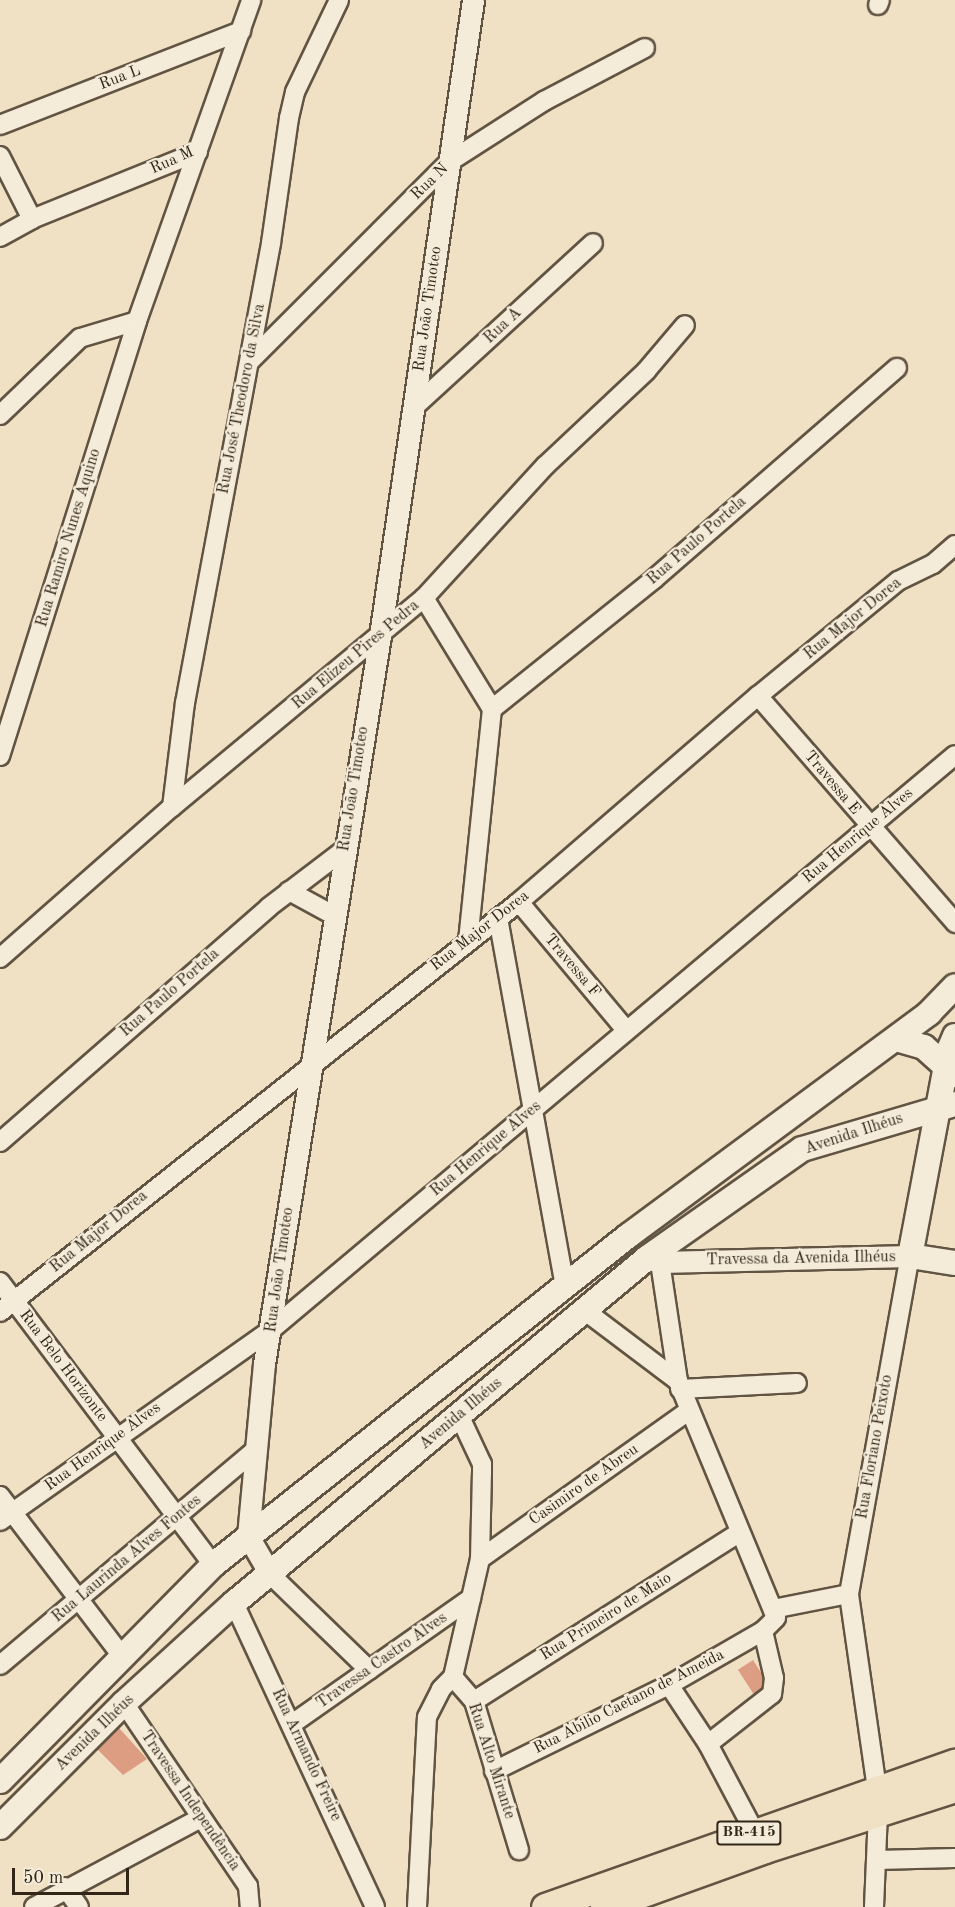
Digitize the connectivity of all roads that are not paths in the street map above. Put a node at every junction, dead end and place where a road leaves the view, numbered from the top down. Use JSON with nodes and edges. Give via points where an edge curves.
{"nodes":[{"id":1,"x":250,"y":0,"type":"edge"},
{"id":2,"x":339,"y":0,"type":"edge"},
{"id":3,"x":473,"y":0,"type":"edge"},
{"id":4,"x":241,"y":31,"type":"junction"},
{"id":5,"x":645,"y":48,"type":"dead end"},
{"id":6,"x":0,"y":125,"type":"edge"},
{"id":7,"x":198,"y":152,"type":"junction"},
{"id":8,"x":0,"y":156,"type":"edge"},
{"id":9,"x":449,"y":162,"type":"junction"},
{"id":10,"x":32,"y":219,"type":"junction"},
{"id":11,"x":0,"y":237,"type":"edge"},
{"id":12,"x":593,"y":243,"type":"dead end"},
{"id":13,"x":137,"y":321,"type":"junction"},
{"id":14,"x":685,"y":325,"type":"dead end"},
{"id":15,"x":250,"y":361,"type":"junction"},
{"id":16,"x":897,"y":368,"type":"dead end"},
{"id":17,"x":413,"y":408,"type":"junction"},
{"id":18,"x":0,"y":415,"type":"edge"},
{"id":19,"x":955,"y":545,"type":"edge"},
{"id":20,"x":424,"y":598,"type":"junction"},
{"id":21,"x":380,"y":636,"type":"junction"},
{"id":22,"x":758,"y":696,"type":"junction"},
{"id":23,"x":492,"y":709,"type":"junction"},
{"id":24,"x":955,"y":755,"type":"edge"},
{"id":25,"x":0,"y":756,"type":"edge"},
{"id":26,"x":172,"y":807,"type":"junction"},
{"id":27,"x":869,"y":826,"type":"junction"},
{"id":28,"x":345,"y":849,"type":"junction"},
{"id":29,"x":289,"y":891,"type":"junction"},
{"id":30,"x":519,"y":902,"type":"junction"},
{"id":31,"x":335,"y":916,"type":"junction"},
{"id":32,"x":498,"y":918,"type":"junction"},
{"id":33,"x":955,"y":923,"type":"edge"},
{"id":34,"x":468,"y":941,"type":"junction"},
{"id":35,"x":0,"y":958,"type":"edge"},
{"id":36,"x":955,"y":986,"type":"edge"},
{"id":37,"x":626,"y":1030,"type":"junction"},
{"id":38,"x":955,"y":1036,"type":"edge"},
{"id":39,"x":896,"y":1039,"type":"junction"},
{"id":40,"x":310,"y":1064,"type":"junction"},
{"id":41,"x":951,"y":1070,"type":"edge"},
{"id":42,"x":948,"y":1106,"type":"edge"},
{"id":43,"x":535,"y":1108,"type":"junction"},
{"id":44,"x":0,"y":1142,"type":"edge"},
{"id":45,"x":910,"y":1256,"type":"junction"},
{"id":46,"x":653,"y":1260,"type":"junction"},
{"id":47,"x":955,"y":1263,"type":"edge"},
{"id":48,"x":0,"y":1282,"type":"edge"},
{"id":49,"x":565,"y":1287,"type":"junction"},
{"id":50,"x":7,"y":1306,"type":"edge"},
{"id":51,"x":584,"y":1310,"type":"junction"},
{"id":52,"x":272,"y":1329,"type":"junction"},
{"id":53,"x":797,"y":1383,"type":"dead end"},
{"id":54,"x":679,"y":1385,"type":"junction"},
{"id":55,"x":688,"y":1411,"type":"junction"},
{"id":56,"x":459,"y":1415,"type":"junction"},
{"id":57,"x":117,"y":1435,"type":"junction"},
{"id":58,"x":253,"y":1452,"type":"junction"},
{"id":59,"x":0,"y":1496,"type":"edge"},
{"id":60,"x":6,"y":1517,"type":"edge"},
{"id":61,"x":177,"y":1517,"type":"junction"},
{"id":62,"x":739,"y":1533,"type":"junction"},
{"id":63,"x":248,"y":1536,"type":"junction"},
{"id":64,"x":480,"y":1559,"type":"junction"},
{"id":65,"x":213,"y":1565,"type":"junction"},
{"id":66,"x":270,"y":1574,"type":"junction"},
{"id":67,"x":849,"y":1594,"type":"junction"},
{"id":68,"x":471,"y":1598,"type":"junction"},
{"id":69,"x":78,"y":1600,"type":"junction"},
{"id":70,"x":234,"y":1603,"type":"junction"},
{"id":71,"x":773,"y":1609,"type":"junction"},
{"id":72,"x":762,"y":1631,"type":"junction"},
{"id":73,"x":121,"y":1655,"type":"junction"},
{"id":74,"x":0,"y":1665,"type":"edge"},
{"id":75,"x":369,"y":1670,"type":"junction"},
{"id":76,"x":453,"y":1677,"type":"junction"},
{"id":77,"x":669,"y":1685,"type":"junction"},
{"id":78,"x":474,"y":1701,"type":"junction"},
{"id":79,"x":124,"y":1703,"type":"junction"},
{"id":80,"x":292,"y":1724,"type":"junction"},
{"id":81,"x":708,"y":1744,"type":"junction"},
{"id":82,"x":955,"y":1763,"type":"edge"},
{"id":83,"x":494,"y":1771,"type":"junction"},
{"id":84,"x":0,"y":1781,"type":"edge"},
{"id":85,"x":955,"y":1788,"type":"edge"},
{"id":86,"x":877,"y":1800,"type":"junction"},
{"id":87,"x":201,"y":1818,"type":"junction"},
{"id":88,"x":0,"y":1827,"type":"edge"},
{"id":89,"x":754,"y":1831,"type":"junction"},
{"id":90,"x":519,"y":1850,"type":"dead end"},
{"id":91,"x":955,"y":1858,"type":"edge"},
{"id":92,"x":877,"y":1860,"type":"junction"},
{"id":93,"x":65,"y":1887,"type":"junction"},
{"id":94,"x":251,"y":1904,"type":"edge"},
{"id":95,"x":34,"y":1907,"type":"edge"},
{"id":96,"x":79,"y":1907,"type":"edge"},
{"id":97,"x":375,"y":1907,"type":"edge"},
{"id":98,"x":417,"y":1907,"type":"edge"},
{"id":99,"x":545,"y":1907,"type":"edge"},
{"id":100,"x":604,"y":1907,"type":"edge"},
{"id":101,"x":874,"y":1907,"type":"edge"}],
"edges":[{"from":1,"to":4,"type":"street","name":"Rua M"},
{"from":2,"to":15,"type":"street","name":"Rua José Theodoro da Silva","via":[[295,92]]},
{"from":3,"to":9,"type":"street","name":"Rua João Timoteo"},
{"from":4,"to":6,"type":"street","name":"Rua L"},
{"from":4,"to":7,"type":"street","name":"Rua M"},
{"from":5,"to":9,"type":"street","name":"Rua N","via":[[544,101]]},
{"from":7,"to":10,"type":"street","name":"Rua M"},
{"from":7,"to":13,"type":"street","name":"Rua Ramiro Nunes Aquino"},
{"from":8,"to":10,"type":"street"},
{"from":9,"to":15,"type":"street","name":"Rua N"},
{"from":9,"to":17,"type":"street","name":"Rua João Timoteo"},
{"from":10,"to":11,"type":"street","name":"Rua M"},
{"from":12,"to":17,"type":"street","name":"Rua A"},
{"from":13,"to":18,"type":"street","via":[[80,338]]},
{"from":13,"to":25,"type":"street","name":"Rua Ramiro Nunes Aquino"},
{"from":14,"to":20,"type":"street","name":"Rua Elizeu Pires Pedra","via":[[646,371],[545,466]]},
{"from":15,"to":26,"type":"street","name":"Rua José Theodoro da Silva","via":[[185,703]]},
{"from":16,"to":23,"type":"street","name":"Rua Paulo Portela","via":[[654,579]]},
{"from":17,"to":21,"type":"street","name":"Rua João Timoteo"},
{"from":19,"to":22,"type":"street","name":"Rua Major Dorea","via":[[933,564],[898,581]]},
{"from":20,"to":21,"type":"street","name":"Rua Elizeu Pires Pedra"},
{"from":20,"to":23,"type":"street"},
{"from":21,"to":26,"type":"street","name":"Rua Elizeu Pires Pedra"},
{"from":21,"to":28,"type":"street","name":"Rua João Timoteo"},
{"from":22,"to":27,"type":"street","name":"Travessa E"},
{"from":22,"to":30,"type":"street","name":"Rua Major Dorea"},
{"from":23,"to":34,"type":"street"},
{"from":24,"to":27,"type":"street","name":"Rua Henrique Alves"},
{"from":26,"to":35,"type":"street","name":"Rua Elizeu Pires Pedra"},
{"from":27,"to":33,"type":"street","name":"Travessa E"},
{"from":27,"to":37,"type":"street","name":"Rua Henrique Alves"},
{"from":28,"to":29,"type":"street","name":"Rua Paulo Portela"},
{"from":28,"to":31,"type":"street","name":"Rua João Timoteo"},
{"from":29,"to":31,"type":"street"},
{"from":29,"to":44,"type":"street","name":"Rua Paulo Portela"},
{"from":30,"to":32,"type":"street","name":"Rua Major Dorea"},
{"from":30,"to":37,"type":"street","name":"Travessa F"},
{"from":31,"to":40,"type":"street","name":"Rua João Timoteo"},
{"from":32,"to":34,"type":"street","name":"Rua Major Dorea"},
{"from":32,"to":43,"type":"street"},
{"from":34,"to":40,"type":"street","name":"Rua Major Dorea"},
{"from":36,"to":39,"type":"main road","name":"Avenida Ilhéus"},
{"from":37,"to":43,"type":"street","name":"Rua Henrique Alves"},
{"from":38,"to":41,"type":"main road"},
{"from":39,"to":41,"type":"main road","via":[[924,1047]]},
{"from":39,"to":49,"type":"main road","name":"Avenida Ilhéus"},
{"from":40,"to":50,"type":"street","name":"Rua Major Dorea"},
{"from":40,"to":52,"type":"street","name":"Rua João Timoteo"},
{"from":41,"to":42,"type":"main road"},
{"from":42,"to":45,"type":"main road","name":"Rua Floriano Peixoto"},
{"from":42,"to":46,"type":"main road","name":"Avenida Ilhéus","via":[[802,1149]]},
{"from":43,"to":49,"type":"street"},
{"from":43,"to":52,"type":"street","name":"Rua Henrique Alves"},
{"from":45,"to":46,"type":"street","name":"Travessa da Avenida Ilhéus"},
{"from":45,"to":47,"type":"main road","name":"Travessa da Avenida Ilhéus"},
{"from":45,"to":67,"type":"street","name":"Rua Floriano Peixoto"},
{"from":46,"to":51,"type":"main road","name":"Avenida Ilhéus"},
{"from":46,"to":54,"type":"street"},
{"from":48,"to":50,"type":"street","name":"Rua Belo Horizonte"},
{"from":49,"to":63,"type":"main road","name":"Avenida Ilhéus"},
{"from":50,"to":57,"type":"street","name":"Rua Belo Horizonte"},
{"from":51,"to":54,"type":"street"},
{"from":51,"to":56,"type":"main road","name":"Avenida Ilhéus"},
{"from":52,"to":57,"type":"street","name":"Rua Henrique Alves"},
{"from":52,"to":58,"type":"street","name":"Rua João Timoteo"},
{"from":53,"to":54,"type":"street"},
{"from":54,"to":55,"type":"street"},
{"from":55,"to":62,"type":"street"},
{"from":55,"to":64,"type":"street","name":"Casimiro de Abreu"},
{"from":56,"to":64,"type":"street","via":[[482,1464]]},
{"from":56,"to":66,"type":"main road","name":"Avenida Ilhéus"},
{"from":57,"to":60,"type":"street","name":"Rua Henrique Alves"},
{"from":57,"to":61,"type":"street","name":"Rua Belo Horizonte"},
{"from":58,"to":61,"type":"street","name":"Rua Laurinda Alves Fontes"},
{"from":58,"to":63,"type":"street","name":"Rua João Timoteo"},
{"from":59,"to":60,"type":"street"},
{"from":60,"to":69,"type":"street"},
{"from":61,"to":65,"type":"street","name":"Rua Belo Horizonte"},
{"from":61,"to":69,"type":"street","name":"Rua Laurinda Alves Fontes"},
{"from":62,"to":71,"type":"street"},
{"from":62,"to":78,"type":"street","name":"Rua Primeiro de Maio"},
{"from":63,"to":65,"type":"main road","name":"Avenida Ilhéus"},
{"from":63,"to":66,"type":"street"},
{"from":64,"to":68,"type":"street"},
{"from":65,"to":73,"type":"main road","name":"Avenida Ilhéus"},
{"from":66,"to":70,"type":"main road","name":"Avenida Ilhéus"},
{"from":66,"to":75,"type":"street"},
{"from":67,"to":71,"type":"street"},
{"from":67,"to":86,"type":"street","name":"Rua Floriano Peixoto"},
{"from":68,"to":75,"type":"street","name":"Travessa Castro Alves"},
{"from":68,"to":76,"type":"street"},
{"from":69,"to":73,"type":"street"},
{"from":69,"to":74,"type":"street","name":"Rua Laurinda Alves Fontes"},
{"from":70,"to":79,"type":"main road","name":"Avenida Ilhéus"},
{"from":70,"to":80,"type":"street","name":"Rua Armando Freire"},
{"from":71,"to":72,"type":"street","via":[[774,1623]]},
{"from":72,"to":77,"type":"street","name":"Rua Abilio Caetano de Ameida"},
{"from":72,"to":81,"type":"street","via":[[774,1678],[772,1694]]},
{"from":73,"to":84,"type":"main road","name":"Avenida Ilhéus"},
{"from":75,"to":80,"type":"street","name":"Travessa Castro Alves"},
{"from":76,"to":78,"type":"street","name":"Rua Alto Mirante"},
{"from":76,"to":98,"type":"street","via":[[441,1689],[427,1717]]},
{"from":77,"to":81,"type":"street"},
{"from":77,"to":83,"type":"street","name":"Rua Abilio Caetano de Ameida"},
{"from":78,"to":83,"type":"street","name":"Rua Alto Mirante"},
{"from":79,"to":87,"type":"street","name":"Travessa Independência"},
{"from":79,"to":88,"type":"main road","name":"Avenida Ilhéus"},
{"from":80,"to":97,"type":"street","name":"Rua Armando Freire"},
{"from":81,"to":89,"type":"street"},
{"from":82,"to":86,"type":"main road","number":"BR-415"},
{"from":83,"to":90,"type":"street","name":"Rua Alto Mirante"},
{"from":85,"to":86,"type":"main road","number":"BR-415"},
{"from":86,"to":89,"type":"main road","number":"BR-415"},
{"from":86,"to":92,"type":"street","name":"Rua Floriano Peixoto"},
{"from":86,"to":100,"type":"main road","number":"BR-415"},
{"from":87,"to":93,"type":"street"},
{"from":87,"to":94,"type":"street","name":"Travessa Independência","via":[[248,1886]]},
{"from":89,"to":99,"type":"main road","number":"BR-415"},
{"from":91,"to":92,"type":"street"},
{"from":92,"to":101,"type":"street","name":"Rua Floriano Peixoto"},
{"from":93,"to":95,"type":"street"},
{"from":93,"to":96,"type":"street"}]}
